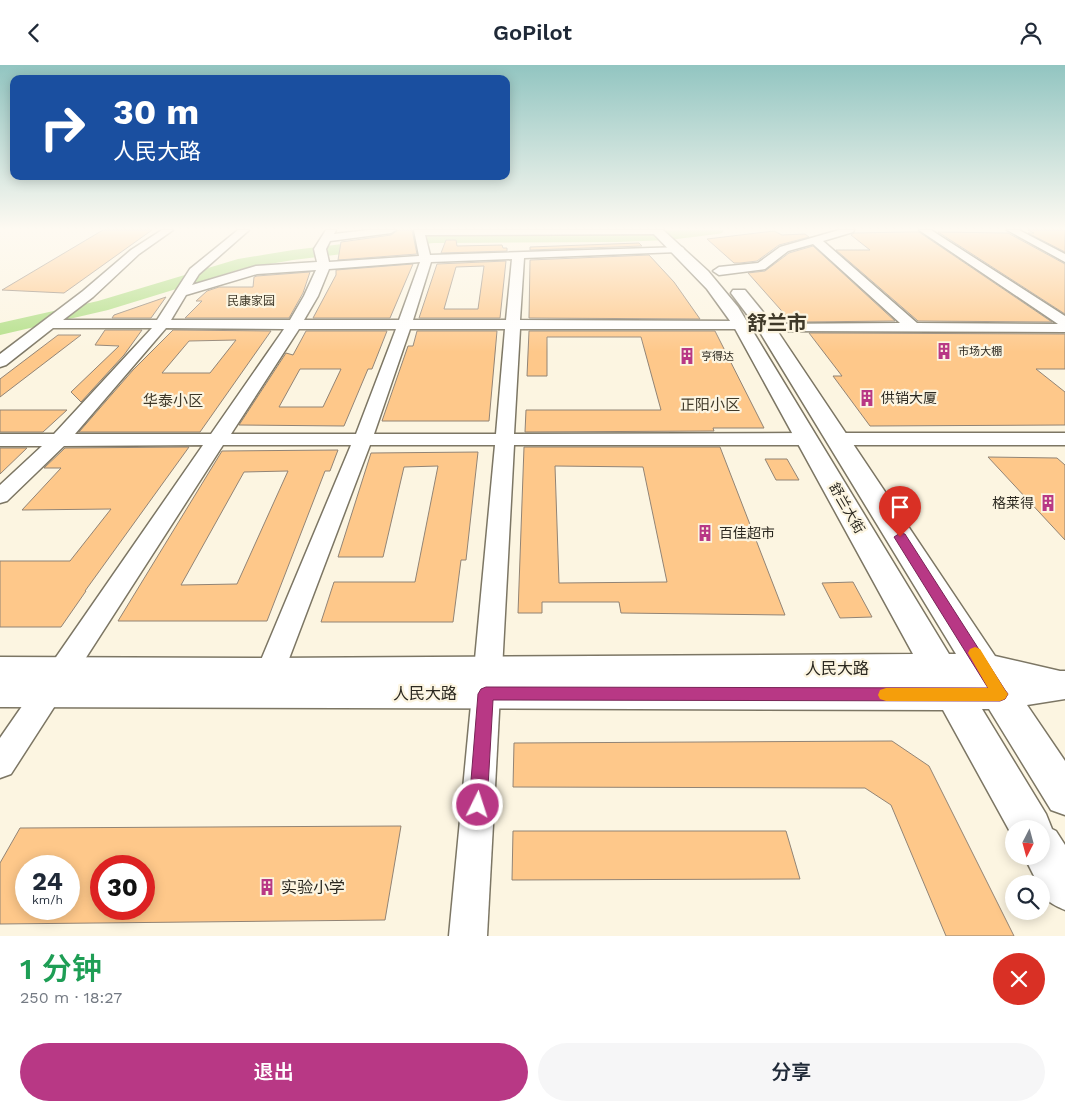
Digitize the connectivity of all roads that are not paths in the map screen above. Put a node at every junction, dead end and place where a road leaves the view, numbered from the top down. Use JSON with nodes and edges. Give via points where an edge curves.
{"nodes":[{"id":1,"x":114,"y":271,"type":"edge"},
{"id":2,"x":196,"y":271,"type":"edge"},
{"id":3,"x":254,"y":271,"type":"edge"},
{"id":4,"x":318,"y":271,"type":"edge"},
{"id":5,"x":424,"y":271,"type":"edge"},
{"id":6,"x":517,"y":271,"type":"edge"},
{"id":7,"x":702,"y":271,"type":"edge"},
{"id":8,"x":719,"y":271,"type":"edge"},
{"id":9,"x":850,"y":271,"type":"edge"},
{"id":10,"x":986,"y":271,"type":"edge"},
{"id":11,"x":182,"y":291,"type":"junction"},
{"id":12,"x":1065,"y":323,"type":"edge"},
{"id":13,"x":49,"y":325,"type":"junction"},
{"id":14,"x":161,"y":325,"type":"junction"},
{"id":15,"x":294,"y":325,"type":"junction"},
{"id":16,"x":404,"y":325,"type":"junction"},
{"id":17,"x":513,"y":325,"type":"junction"},
{"id":18,"x":754,"y":326,"type":"junction"},
{"id":19,"x":914,"y":327,"type":"junction"},
{"id":20,"x":1065,"y":328,"type":"edge"},
{"id":21,"x":0,"y":362,"type":"edge"},
{"id":22,"x":505,"y":439,"type":"junction"},
{"id":23,"x":807,"y":439,"type":"junction"},
{"id":24,"x":837,"y":439,"type":"junction"},
{"id":25,"x":0,"y":440,"type":"edge"},
{"id":26,"x":59,"y":440,"type":"junction"},
{"id":27,"x":217,"y":440,"type":"junction"},
{"id":28,"x":364,"y":440,"type":"junction"},
{"id":29,"x":1063,"y":441,"type":"edge"},
{"id":30,"x":0,"y":497,"type":"edge"},
{"id":31,"x":0,"y":671,"type":"edge"},
{"id":32,"x":270,"y":671,"type":"junction"},
{"id":33,"x":946,"y":681,"type":"junction"},
{"id":34,"x":992,"y":681,"type":"junction"},
{"id":35,"x":56,"y":682,"type":"junction"},
{"id":36,"x":487,"y":682,"type":"junction"},
{"id":37,"x":1063,"y":685,"type":"edge"},
{"id":38,"x":0,"y":692,"type":"edge"},
{"id":39,"x":0,"y":764,"type":"edge"},
{"id":40,"x":1065,"y":796,"type":"edge"},
{"id":41,"x":1027,"y":820,"type":"edge"},
{"id":42,"x":1050,"y":861,"type":"edge"},
{"id":43,"x":1065,"y":887,"type":"edge"},
{"id":44,"x":468,"y":936,"type":"edge"}],
"edges":[{"from":1,"to":13,"type":"street"},
{"from":2,"to":11,"type":"street"},
{"from":3,"to":11,"type":"street"},
{"from":4,"to":15,"type":"street","via":[[311,296]]},
{"from":5,"to":16,"type":"street"},
{"from":6,"to":17,"type":"street"},
{"from":7,"to":18,"type":"main road","name":"舒兰大街","via":[[732,308]]},
{"from":8,"to":18,"type":"main road","name":"舒兰大街"},
{"from":9,"to":19,"type":"street"},
{"from":10,"to":12,"type":"street"},
{"from":11,"to":14,"type":"street"},
{"from":13,"to":14,"type":"street"},
{"from":13,"to":21,"type":"street"},
{"from":14,"to":15,"type":"street"},
{"from":14,"to":26,"type":"street"},
{"from":15,"to":16,"type":"street"},
{"from":15,"to":27,"type":"street"},
{"from":16,"to":17,"type":"street"},
{"from":16,"to":28,"type":"street"},
{"from":17,"to":18,"type":"street"},
{"from":17,"to":22,"type":"street"},
{"from":18,"to":19,"type":"street"},
{"from":18,"to":23,"type":"main road","name":"舒兰大街"},
{"from":18,"to":24,"type":"main road","name":"舒兰大街"},
{"from":19,"to":20,"type":"street"},
{"from":22,"to":23,"type":"street"},
{"from":22,"to":28,"type":"street"},
{"from":22,"to":36,"type":"street"},
{"from":23,"to":33,"type":"main road","name":"舒兰大街"},
{"from":24,"to":29,"type":"street"},
{"from":24,"to":34,"type":"main road","name":"舒兰大街"},
{"from":25,"to":26,"type":"street"},
{"from":26,"to":27,"type":"street"},
{"from":26,"to":30,"type":"street"},
{"from":27,"to":28,"type":"street"},
{"from":27,"to":35,"type":"street"},
{"from":28,"to":32,"type":"street"},
{"from":31,"to":35,"type":"main road","name":"人民大路"},
{"from":32,"to":35,"type":"main road","name":"人民大路"},
{"from":32,"to":36,"type":"main road","name":"人民大路"},
{"from":33,"to":34,"type":"main road","name":"人民大路"},
{"from":33,"to":36,"type":"main road","name":"人民大路"},
{"from":33,"to":41,"type":"main road","name":"舒兰大街"},
{"from":34,"to":37,"type":"main road","name":"人民大路"},
{"from":34,"to":40,"type":"main road","name":"舒兰大街"},
{"from":35,"to":36,"type":"main road","name":"人民大路"},
{"from":35,"to":38,"type":"main road","name":"人民大路"},
{"from":35,"to":39,"type":"street"},
{"from":36,"to":44,"type":"street"},
{"from":42,"to":43,"type":"main road"}]}
